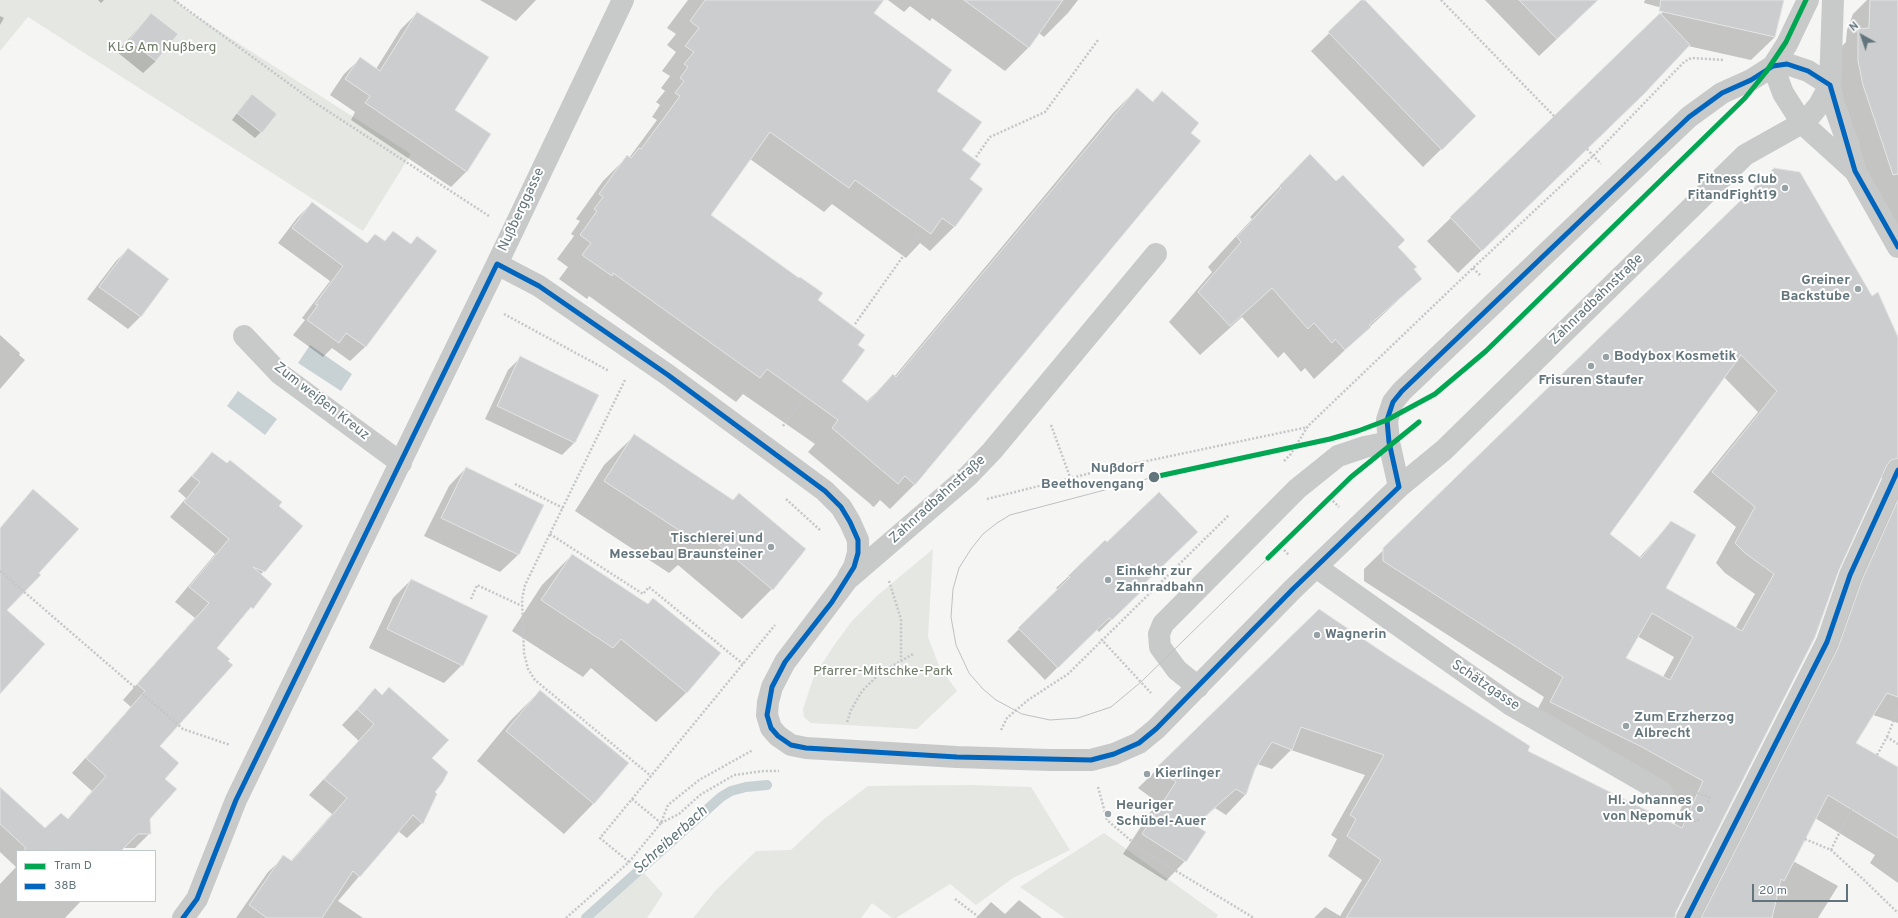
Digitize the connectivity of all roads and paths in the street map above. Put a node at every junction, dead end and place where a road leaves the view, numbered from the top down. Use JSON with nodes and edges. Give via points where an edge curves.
{"nodes":[{"id":1,"x":174,"y":0,"type":"edge"},
{"id":2,"x":623,"y":0,"type":"edge"},
{"id":3,"x":1442,"y":0,"type":"edge"},
{"id":4,"x":1808,"y":0,"type":"edge"},
{"id":5,"x":1833,"y":0,"type":"edge"},
{"id":6,"x":1098,"y":40,"type":"dead end"},
{"id":7,"x":1727,"y":60,"type":"dead end"},
{"id":8,"x":1773,"y":66,"type":"junction"},
{"id":9,"x":1830,"y":85,"type":"junction"},
{"id":10,"x":1554,"y":116,"type":"dead end"},
{"id":11,"x":1802,"y":123,"type":"junction"},
{"id":12,"x":976,"y":157,"type":"dead end"},
{"id":13,"x":1855,"y":171,"type":"junction"},
{"id":14,"x":511,"y":231,"type":"junction"},
{"id":15,"x":921,"y":231,"type":"dead end"},
{"id":16,"x":1898,"y":247,"type":"edge"},
{"id":17,"x":1156,"y":254,"type":"dead end"},
{"id":18,"x":497,"y":264,"type":"junction"},
{"id":19,"x":478,"y":302,"type":"junction"},
{"id":20,"x":855,"y":324,"type":"dead end"},
{"id":21,"x":244,"y":336,"type":"dead end"},
{"id":22,"x":616,"y":374,"type":"dead end"},
{"id":23,"x":620,"y":377,"type":"dead end"},
{"id":24,"x":625,"y":380,"type":"junction"},
{"id":25,"x":628,"y":382,"type":"dead end"},
{"id":26,"x":1039,"y":394,"type":"junction"},
{"id":27,"x":1308,"y":426,"type":"junction"},
{"id":28,"x":1389,"y":442,"type":"junction"},
{"id":29,"x":401,"y":463,"type":"junction"},
{"id":30,"x":1279,"y":466,"type":"dead end"},
{"id":31,"x":1898,"y":470,"type":"edge"},
{"id":32,"x":968,"y":476,"type":"junction"},
{"id":33,"x":1070,"y":478,"type":"junction"},
{"id":34,"x":515,"y":484,"type":"dead end"},
{"id":35,"x":1399,"y":486,"type":"junction"},
{"id":36,"x":781,"y":496,"type":"dead end"},
{"id":37,"x":877,"y":500,"type":"dead end"},
{"id":38,"x":563,"y":508,"type":"junction"},
{"id":39,"x":1233,"y":511,"type":"dead end"},
{"id":40,"x":855,"y":531,"type":"junction"},
{"id":41,"x":822,"y":532,"type":"dead end"},
{"id":42,"x":550,"y":534,"type":"junction"},
{"id":43,"x":1316,"y":567,"type":"junction"},
{"id":44,"x":0,"y":571,"type":"edge"},
{"id":45,"x":847,"y":580,"type":"junction"},
{"id":46,"x":882,"y":583,"type":"dead end"},
{"id":47,"x":471,"y":600,"type":"dead end"},
{"id":48,"x":522,"y":606,"type":"junction"},
{"id":49,"x":778,"y":621,"type":"dead end"},
{"id":50,"x":1101,"y":639,"type":"junction"},
{"id":51,"x":913,"y":654,"type":"dead end"},
{"id":52,"x":901,"y":660,"type":"junction"},
{"id":53,"x":743,"y":664,"type":"junction"},
{"id":54,"x":1198,"y":687,"type":"junction"},
{"id":55,"x":1154,"y":695,"type":"dead end"},
{"id":56,"x":1898,"y":710,"type":"edge"},
{"id":57,"x":1001,"y":730,"type":"dead end"},
{"id":58,"x":778,"y":736,"type":"junction"},
{"id":59,"x":1887,"y":737,"type":"junction"},
{"id":60,"x":1898,"y":744,"type":"edge"},
{"id":61,"x":230,"y":745,"type":"dead end"},
{"id":62,"x":831,"y":750,"type":"junction"},
{"id":63,"x":1877,"y":755,"type":"dead end"},
{"id":64,"x":1090,"y":760,"type":"junction"},
{"id":65,"x":651,"y":776,"type":"junction"},
{"id":66,"x":1662,"y":792,"type":"dead end"},
{"id":67,"x":1687,"y":796,"type":"dead end"},
{"id":68,"x":632,"y":799,"type":"junction"},
{"id":69,"x":1708,"y":803,"type":"dead end"},
{"id":70,"x":1681,"y":808,"type":"dead end"},
{"id":71,"x":1851,"y":809,"type":"dead end"},
{"id":72,"x":1699,"y":819,"type":"dead end"},
{"id":73,"x":661,"y":823,"type":"junction"},
{"id":74,"x":1805,"y":838,"type":"dead end"},
{"id":75,"x":1831,"y":850,"type":"junction"},
{"id":76,"x":629,"y":862,"type":"junction"},
{"id":77,"x":955,"y":899,"type":"dead end"},
{"id":78,"x":1898,"y":913,"type":"edge"},
{"id":79,"x":183,"y":918,"type":"edge"},
{"id":80,"x":566,"y":918,"type":"edge"},
{"id":81,"x":980,"y":918,"type":"edge"},
{"id":82,"x":1254,"y":918,"type":"edge"},
{"id":83,"x":1687,"y":918,"type":"edge"}],
"edges":[{"from":1,"to":14,"type":"path","via":[[317,104]]},
{"from":2,"to":14,"type":"street","name":"Nußberggasse"},
{"from":3,"to":10,"type":"path"},
{"from":4,"to":8,"type":"street","via":[[1787,44]]},
{"from":5,"to":9,"type":"street"},
{"from":6,"to":12,"type":"path","via":[[1045,112],[990,138]]},
{"from":7,"to":27,"type":"path","via":[[1691,58],[1684,62],[1593,156]]},
{"from":8,"to":9,"type":"street","via":[[1787,64],[1808,71]]},
{"from":8,"to":11,"type":"street","via":[[1783,93]]},
{"from":8,"to":28,"type":"street","via":[[1722,93],[1689,117],[1415,378],[1393,402],[1388,420]]},
{"from":9,"to":11,"type":"street","name":"Zahnradbahnstraße","via":[[1819,105]]},
{"from":9,"to":13,"type":"street"},
{"from":11,"to":13,"type":"street"},
{"from":11,"to":35,"type":"street","name":"Zahnradbahnstraße","via":[[1745,155],[1444,450]]},
{"from":13,"to":16,"type":"street"},
{"from":14,"to":18,"type":"street","name":"Nußberggasse"},
{"from":15,"to":20,"type":"path"},
{"from":17,"to":26,"type":"street","name":"Zahnradbahnstraße"},
{"from":18,"to":19,"type":"street","name":"Nußberggasse"},
{"from":18,"to":40,"type":"street","via":[[539,286],[668,375],[825,491],[841,507]]},
{"from":19,"to":22,"type":"path","via":[[515,319]]},
{"from":19,"to":29,"type":"street","name":"Nußberggasse"},
{"from":21,"to":29,"type":"street","name":"Zum weißen Kreuz","via":[[280,374]]},
{"from":23,"to":24,"type":"path"},
{"from":24,"to":25,"type":"path"},
{"from":24,"to":38,"type":"path"},
{"from":26,"to":32,"type":"street","name":"Zahnradbahnstraße","via":[[992,452]]},
{"from":26,"to":33,"type":"path"},
{"from":27,"to":30,"type":"path","via":[[1290,455]]},
{"from":27,"to":33,"type":"path"},
{"from":28,"to":35,"type":"street"},
{"from":28,"to":54,"type":"street","via":[[1338,456],[1297,489],[1163,624],[1159,634],[1160,647],[1177,670]]},
{"from":29,"to":79,"type":"street","name":"Nußberggasse","via":[[236,800],[197,899]]},
{"from":31,"to":83,"type":"street","via":[[1850,575],[1826,642]]},
{"from":32,"to":33,"type":"path","via":[[984,499]]},
{"from":32,"to":45,"type":"street","name":"Zahnradbahnstraße"},
{"from":34,"to":38,"type":"path"},
{"from":35,"to":43,"type":"street","name":"Zahnradbahnstraße"},
{"from":36,"to":41,"type":"path"},
{"from":37,"to":40,"type":"path"},
{"from":38,"to":42,"type":"path"},
{"from":39,"to":50,"type":"path"},
{"from":40,"to":45,"type":"street","via":[[858,553]]},
{"from":42,"to":48,"type":"path","via":[[525,585]]},
{"from":42,"to":53,"type":"path","via":[[643,594],[649,587]]},
{"from":43,"to":54,"type":"street","name":"Zahnradbahnstraße"},
{"from":43,"to":66,"type":"street","name":"Schätzgasse","via":[[1511,705]]},
{"from":44,"to":61,"type":"path","via":[[183,729]]},
{"from":45,"to":58,"type":"street","name":"Zahnradbahnstraße","via":[[785,662],[772,687],[767,715],[771,728]]},
{"from":46,"to":52,"type":"path","via":[[888,577],[901,619]]},
{"from":47,"to":48,"type":"path","via":[[478,585]]},
{"from":48,"to":65,"type":"path","via":[[524,654],[528,669],[535,680]]},
{"from":49,"to":53,"type":"path"},
{"from":50,"to":55,"type":"path"},
{"from":50,"to":57,"type":"path","via":[[1068,674],[1028,700],[1008,718]]},
{"from":51,"to":52,"type":"path"},
{"from":52,"to":62,"type":"path","via":[[880,673],[862,691],[851,710],[843,733]]},
{"from":53,"to":65,"type":"path"},
{"from":54,"to":64,"type":"street","name":"Zahnradbahnstraße","via":[[1156,730],[1139,743],[1114,754]]},
{"from":56,"to":59,"type":"path"},
{"from":58,"to":62,"type":"street","name":"Zahnradbahnstraße","via":[[791,745]]},
{"from":58,"to":73,"type":"path","via":[[699,780],[668,805]]},
{"from":59,"to":60,"type":"path"},
{"from":59,"to":63,"type":"path"},
{"from":62,"to":64,"type":"street","name":"Zahnradbahnstraße","via":[[957,757]]},
{"from":64,"to":82,"type":"path","via":[[1107,820],[1143,850]]},
{"from":65,"to":68,"type":"path"},
{"from":67,"to":69,"type":"path","via":[[1691,790],[1709,797]]},
{"from":68,"to":73,"type":"path"},
{"from":68,"to":76,"type":"path","via":[[600,838]]},
{"from":70,"to":72,"type":"path","via":[[1679,813],[1697,822]]},
{"from":71,"to":75,"type":"path"},
{"from":73,"to":76,"type":"path"},
{"from":74,"to":75,"type":"path"},
{"from":75,"to":78,"type":"path"},
{"from":76,"to":80,"type":"path"},
{"from":77,"to":81,"type":"path"}]}
